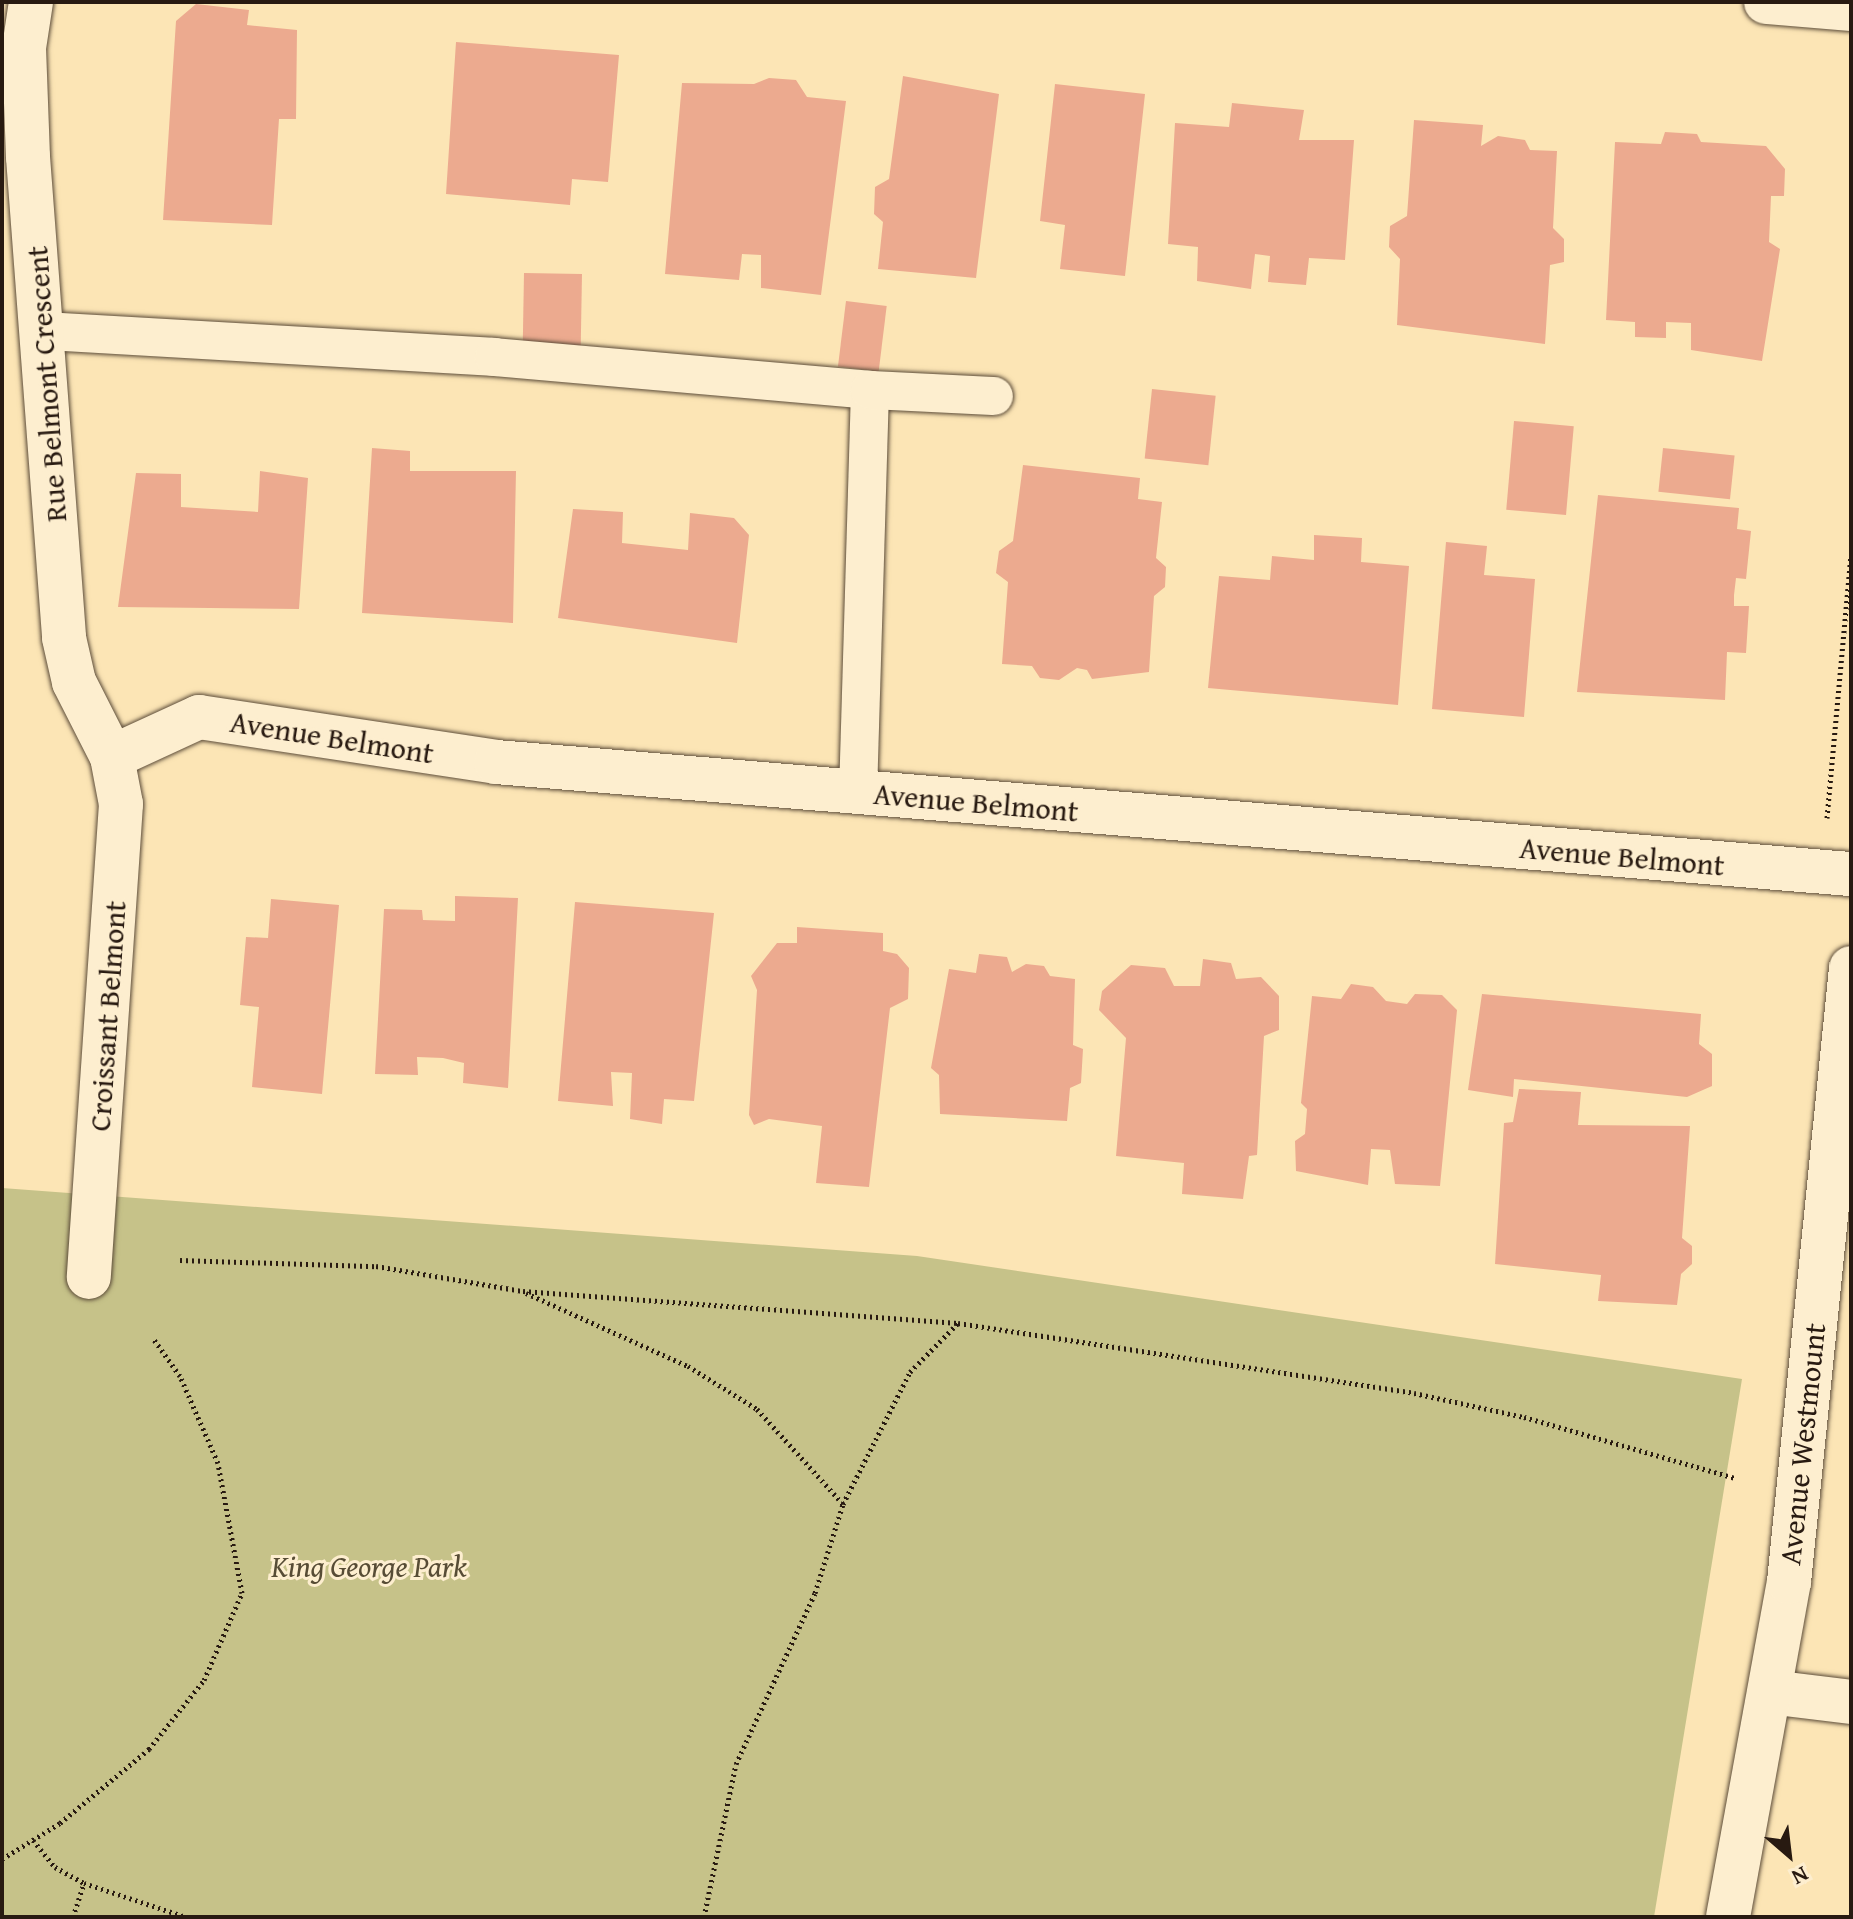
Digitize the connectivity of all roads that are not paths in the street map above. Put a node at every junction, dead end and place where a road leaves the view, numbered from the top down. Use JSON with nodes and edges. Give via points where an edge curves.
{"nodes":[{"id":1,"x":31,"y":2,"type":"edge"},
{"id":2,"x":1766,"y":2,"type":"edge"},
{"id":3,"x":1851,"y":9,"type":"edge"},
{"id":4,"x":45,"y":331,"type":"junction"},
{"id":5,"x":870,"y":390,"type":"junction"},
{"id":6,"x":994,"y":396,"type":"dead end"},
{"id":7,"x":112,"y":757,"type":"junction"},
{"id":8,"x":858,"y":792,"type":"junction"},
{"id":9,"x":1851,"y":874,"type":"edge"},
{"id":10,"x":1851,"y":968,"type":"edge"},
{"id":11,"x":89,"y":1277,"type":"dead end"},
{"id":12,"x":1770,"y":1692,"type":"junction"},
{"id":13,"x":1851,"y":1702,"type":"edge"},
{"id":14,"x":1728,"y":1917,"type":"edge"}],
"edges":[{"from":1,"to":4,"type":"street","name":"Rue Belmont Crescent","via":[[24,48],[28,157]]},
{"from":2,"to":3,"type":"street"},
{"from":4,"to":5,"type":"lane","via":[[494,357]]},
{"from":4,"to":7,"type":"street","name":"Rue Belmont Crescent","via":[[64,638],[74,682]]},
{"from":5,"to":6,"type":"lane"},
{"from":5,"to":8,"type":"lane"},
{"from":7,"to":8,"type":"street","name":"Avenue Belmont","via":[[199,717],[496,762]]},
{"from":7,"to":11,"type":"street","name":"Croissant Belmont","via":[[121,804]]},
{"from":8,"to":9,"type":"street","name":"Avenue Belmont"},
{"from":10,"to":12,"type":"street","name":"Avenue Westmount","via":[[1789,1582]]},
{"from":12,"to":13,"type":"street"},
{"from":12,"to":14,"type":"street","name":"Avenue Westmount"}]}
